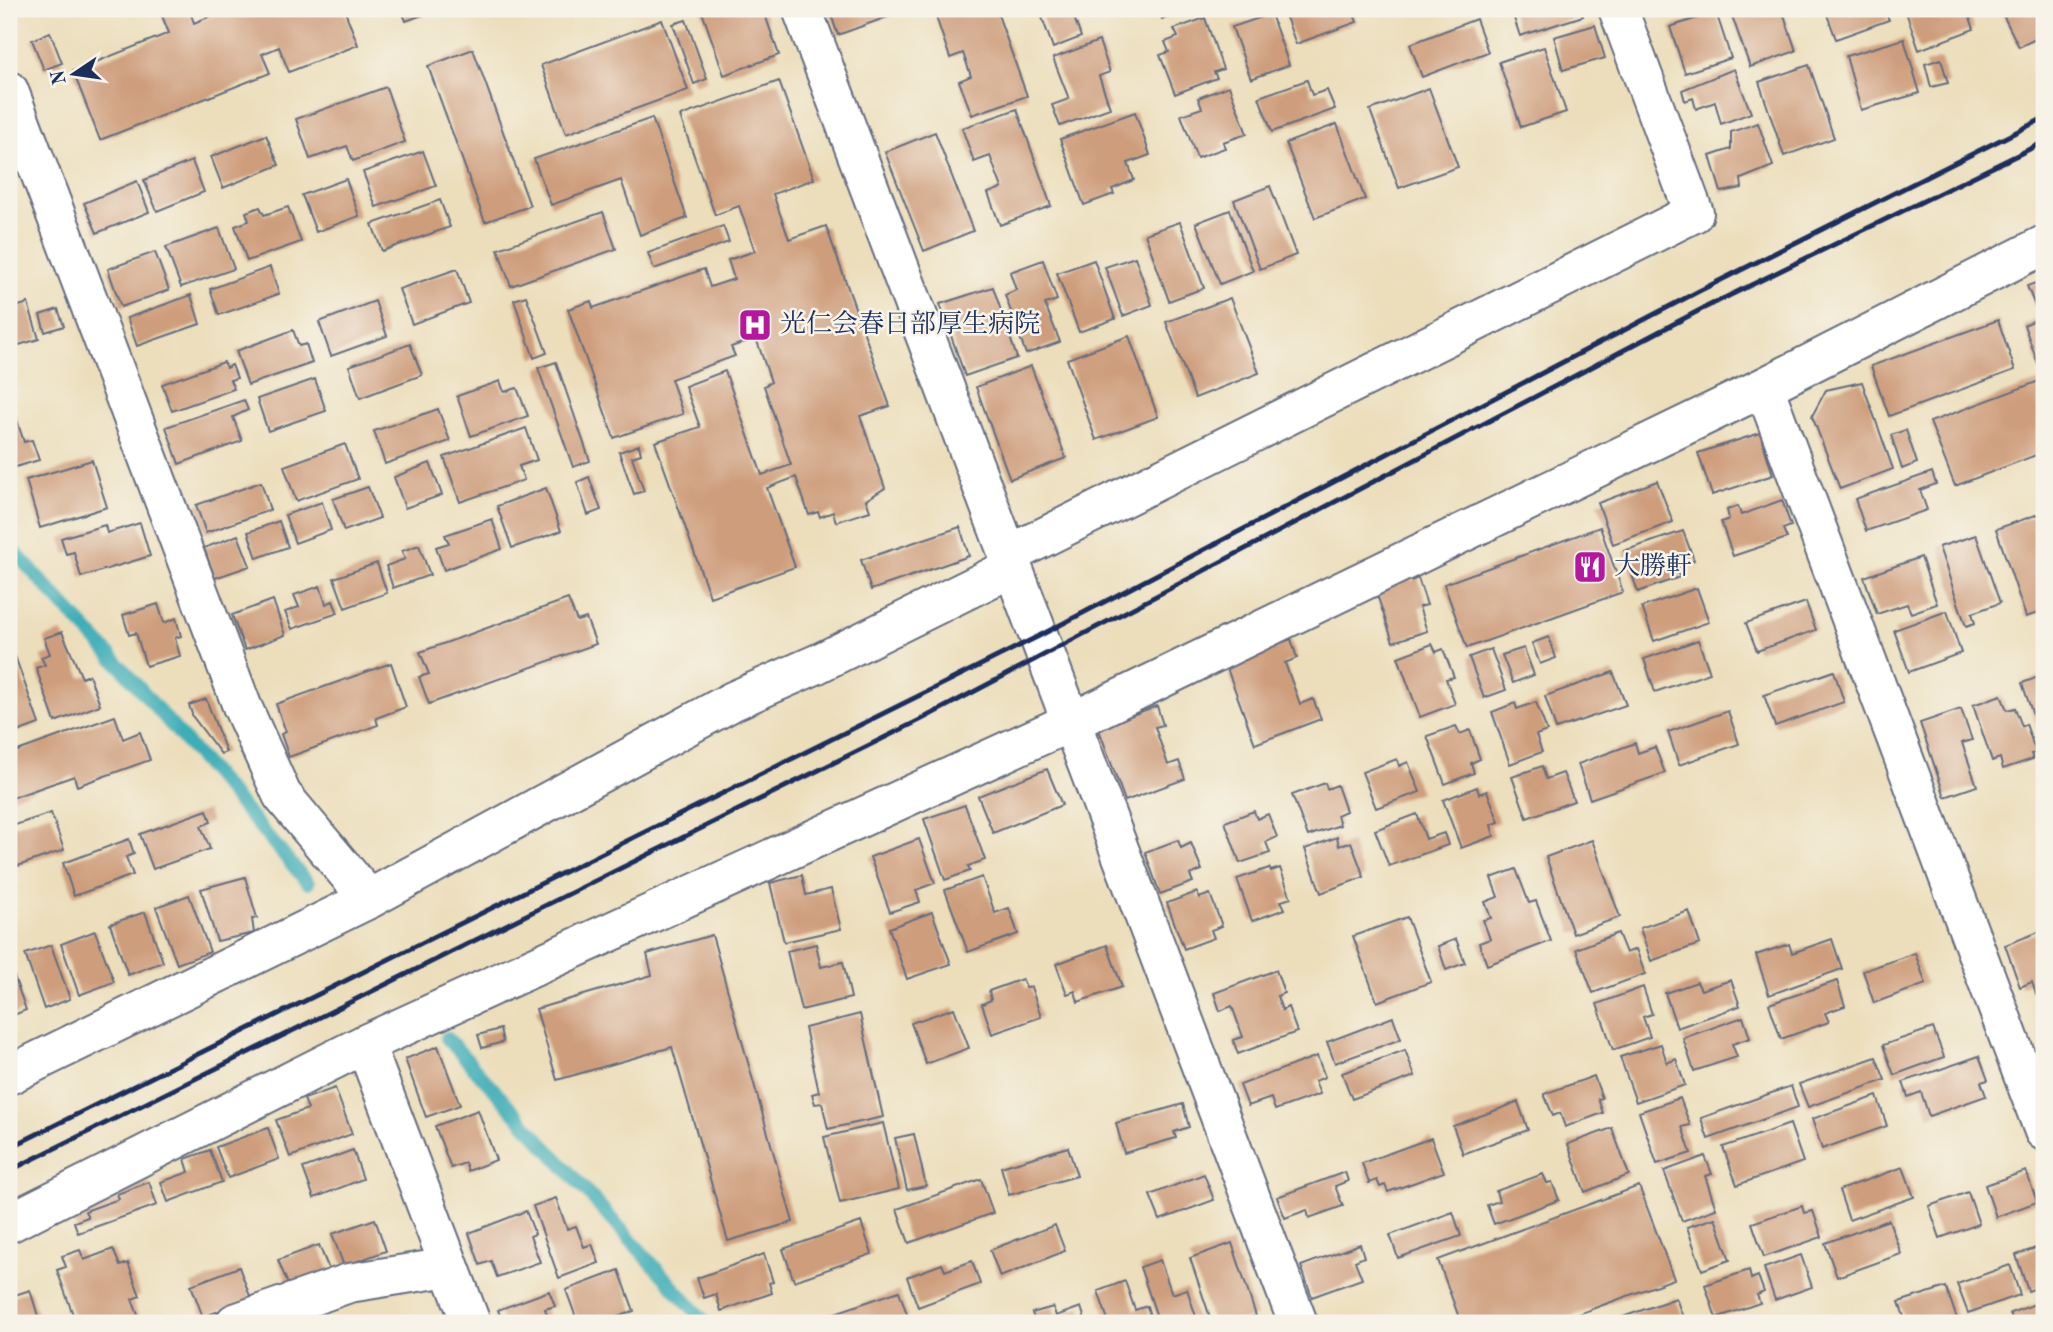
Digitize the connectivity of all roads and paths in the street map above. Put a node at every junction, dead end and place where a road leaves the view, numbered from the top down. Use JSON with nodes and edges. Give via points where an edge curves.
{"nodes":[{"id":1,"x":802,"y":9,"type":"edge"},
{"id":2,"x":1618,"y":9,"type":"edge"},
{"id":3,"x":9,"y":91,"type":"edge"},
{"id":4,"x":2044,"y":244,"type":"edge"},
{"id":5,"x":1764,"y":387,"type":"junction"},
{"id":6,"x":1011,"y":561,"type":"junction"},
{"id":7,"x":1070,"y":723,"type":"junction"},
{"id":8,"x":369,"y":899,"type":"junction"},
{"id":9,"x":365,"y":1044,"type":"junction"},
{"id":10,"x":9,"y":1074,"type":"edge"},
{"id":11,"x":2044,"y":1131,"type":"edge"},
{"id":12,"x":9,"y":1223,"type":"edge"},
{"id":13,"x":449,"y":1267,"type":"junction"},
{"id":14,"x":235,"y":1323,"type":"edge"},
{"id":15,"x":471,"y":1323,"type":"edge"},
{"id":16,"x":1298,"y":1323,"type":"edge"}],
"edges":[{"from":1,"to":6,"type":"street"},
{"from":2,"to":6,"type":"street","via":[[1694,213]]},
{"from":3,"to":8,"type":"street","via":[[242,705],[282,795]]},
{"from":4,"to":5,"type":"street"},
{"from":5,"to":7,"type":"street"},
{"from":5,"to":11,"type":"street"},
{"from":6,"to":7,"type":"street"},
{"from":6,"to":8,"type":"street","via":[[817,664],[733,701]]},
{"from":7,"to":9,"type":"street"},
{"from":7,"to":16,"type":"street"},
{"from":8,"to":10,"type":"street"},
{"from":9,"to":12,"type":"street"},
{"from":9,"to":13,"type":"street"},
{"from":13,"to":14,"type":"street","via":[[349,1283]]},
{"from":13,"to":15,"type":"street"}]}
